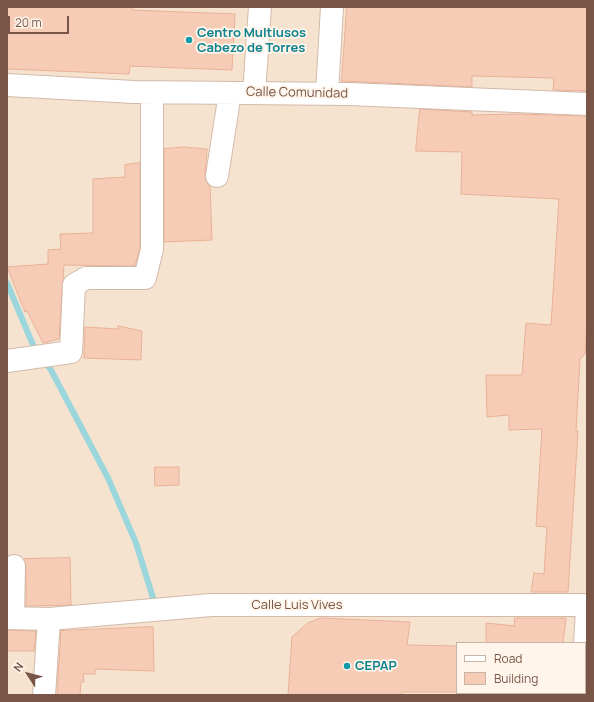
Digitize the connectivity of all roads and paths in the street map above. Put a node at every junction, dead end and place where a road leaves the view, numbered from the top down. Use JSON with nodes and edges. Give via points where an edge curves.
{"nodes":[{"id":1,"x":260,"y":7,"type":"edge"},
{"id":2,"x":332,"y":7,"type":"edge"},
{"id":3,"x":7,"y":84,"type":"edge"},
{"id":4,"x":152,"y":92,"type":"junction"},
{"id":5,"x":230,"y":93,"type":"junction"},
{"id":6,"x":254,"y":93,"type":"junction"},
{"id":7,"x":327,"y":93,"type":"junction"},
{"id":8,"x":587,"y":104,"type":"edge"},
{"id":9,"x":217,"y":176,"type":"dead end"},
{"id":10,"x":12,"y":360,"type":"edge"},
{"id":11,"x":14,"y":566,"type":"dead end"},
{"id":12,"x":587,"y":605,"type":"edge"},
{"id":13,"x":587,"y":610,"type":"edge"},
{"id":14,"x":10,"y":618,"type":"edge"},
{"id":15,"x":49,"y":618,"type":"junction"},
{"id":16,"x":585,"y":642,"type":"edge"},
{"id":17,"x":44,"y":695,"type":"edge"}],
"edges":[{"from":1,"to":6,"type":"street"},
{"from":2,"to":7,"type":"street"},
{"from":3,"to":4,"type":"street","name":"Calle Comunidad"},
{"from":4,"to":5,"type":"street","name":"Calle Comunidad"},
{"from":4,"to":10,"type":"street","via":[[152,249],[145,278],[86,278],[74,285],[71,352]]},
{"from":5,"to":6,"type":"street","name":"Calle Comunidad"},
{"from":5,"to":9,"type":"street"},
{"from":6,"to":7,"type":"street","name":"Calle Comunidad","via":[[290,86]]},
{"from":7,"to":8,"type":"street","name":"Calle Comunidad"},
{"from":11,"to":14,"type":"street"},
{"from":12,"to":15,"type":"street","name":"Calle Luis Vives","via":[[211,605]]},
{"from":13,"to":16,"type":"street"},
{"from":14,"to":15,"type":"street","name":"Calle Luis Vives"},
{"from":15,"to":17,"type":"street"}]}
